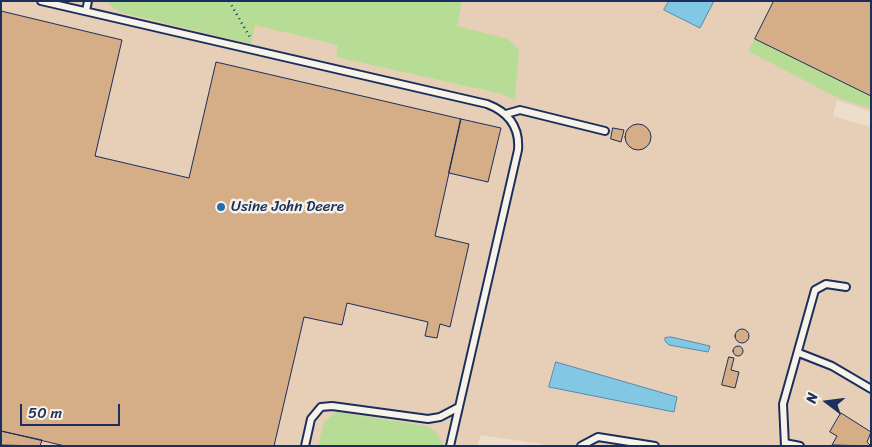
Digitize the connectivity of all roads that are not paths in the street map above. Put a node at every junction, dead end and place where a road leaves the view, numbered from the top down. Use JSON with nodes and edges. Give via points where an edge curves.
{"nodes":[{"id":1,"x":41,"y":1,"type":"edge"},
{"id":2,"x":88,"y":1,"type":"edge"},
{"id":3,"x":86,"y":11,"type":"junction"},
{"id":4,"x":506,"y":114,"type":"junction"},
{"id":5,"x":605,"y":131,"type":"dead end"},
{"id":6,"x":846,"y":287,"type":"dead end"},
{"id":7,"x":799,"y":353,"type":"junction"},
{"id":8,"x":871,"y":390,"type":"edge"},
{"id":9,"x":459,"y":407,"type":"junction"},
{"id":10,"x":785,"y":445,"type":"edge"},
{"id":11,"x":304,"y":446,"type":"edge"},
{"id":12,"x":450,"y":446,"type":"edge"},
{"id":13,"x":581,"y":446,"type":"edge"},
{"id":14,"x":655,"y":446,"type":"edge"},
{"id":15,"x":800,"y":446,"type":"edge"}],
"edges":[{"from":1,"to":3,"type":"lane"},
{"from":2,"to":3,"type":"lane"},
{"from":3,"to":4,"type":"lane","via":[[487,104]]},
{"from":4,"to":5,"type":"lane","via":[[520,110]]},
{"from":4,"to":9,"type":"lane","via":[[517,129],[518,150]]},
{"from":6,"to":7,"type":"lane","via":[[826,284],[815,290]]},
{"from":7,"to":8,"type":"lane","via":[[832,366]]},
{"from":7,"to":10,"type":"lane","via":[[783,404]]},
{"from":9,"to":11,"type":"lane","via":[[428,419],[321,407],[310,419]]},
{"from":9,"to":12,"type":"lane"},
{"from":10,"to":15,"type":"lane"},
{"from":13,"to":14,"type":"lane","via":[[598,438]]}]}
